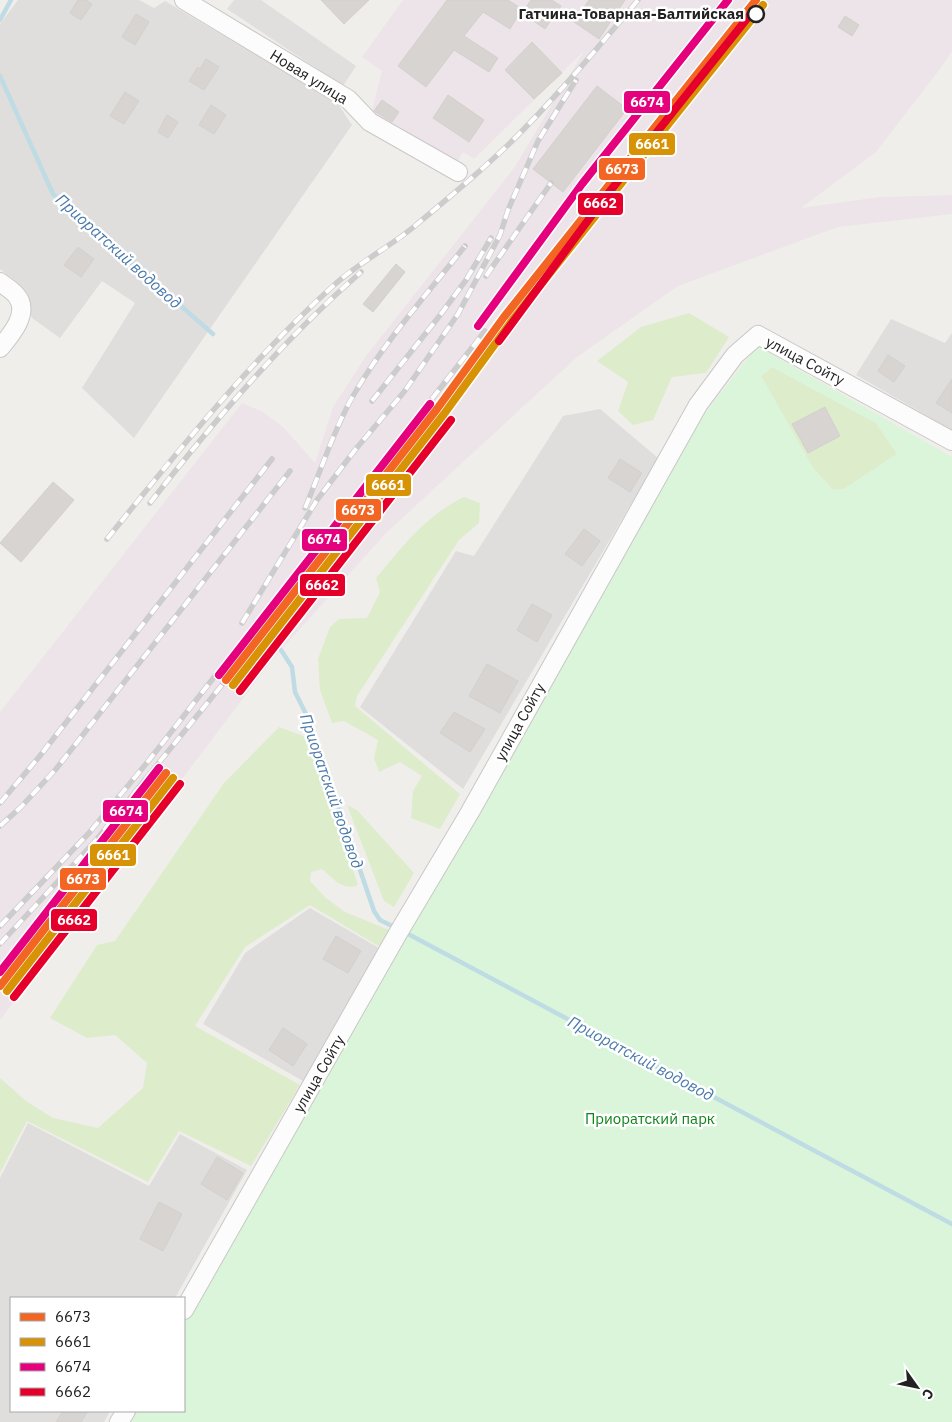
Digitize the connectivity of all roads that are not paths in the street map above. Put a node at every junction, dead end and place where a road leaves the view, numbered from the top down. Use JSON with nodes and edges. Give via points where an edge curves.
{"nodes":[{"id":1,"x":184,"y":0,"type":"edge"},
{"id":2,"x":458,"y":172,"type":"dead end"},
{"id":3,"x":0,"y":282,"type":"edge"},
{"id":4,"x":0,"y":348,"type":"edge"},
{"id":5,"x":952,"y":441,"type":"edge"},
{"id":6,"x":185,"y":1308,"type":"edge"}],
"edges":[{"from":1,"to":2,"type":"street","name":"Новая улица","via":[[348,100],[370,122]]},
{"from":3,"to":4,"type":"street","via":[[17,296],[22,311],[14,332]]},
{"from":5,"to":6,"type":"street","name":"улица Сойту","via":[[758,335],[735,355],[698,404],[470,812]]}]}
